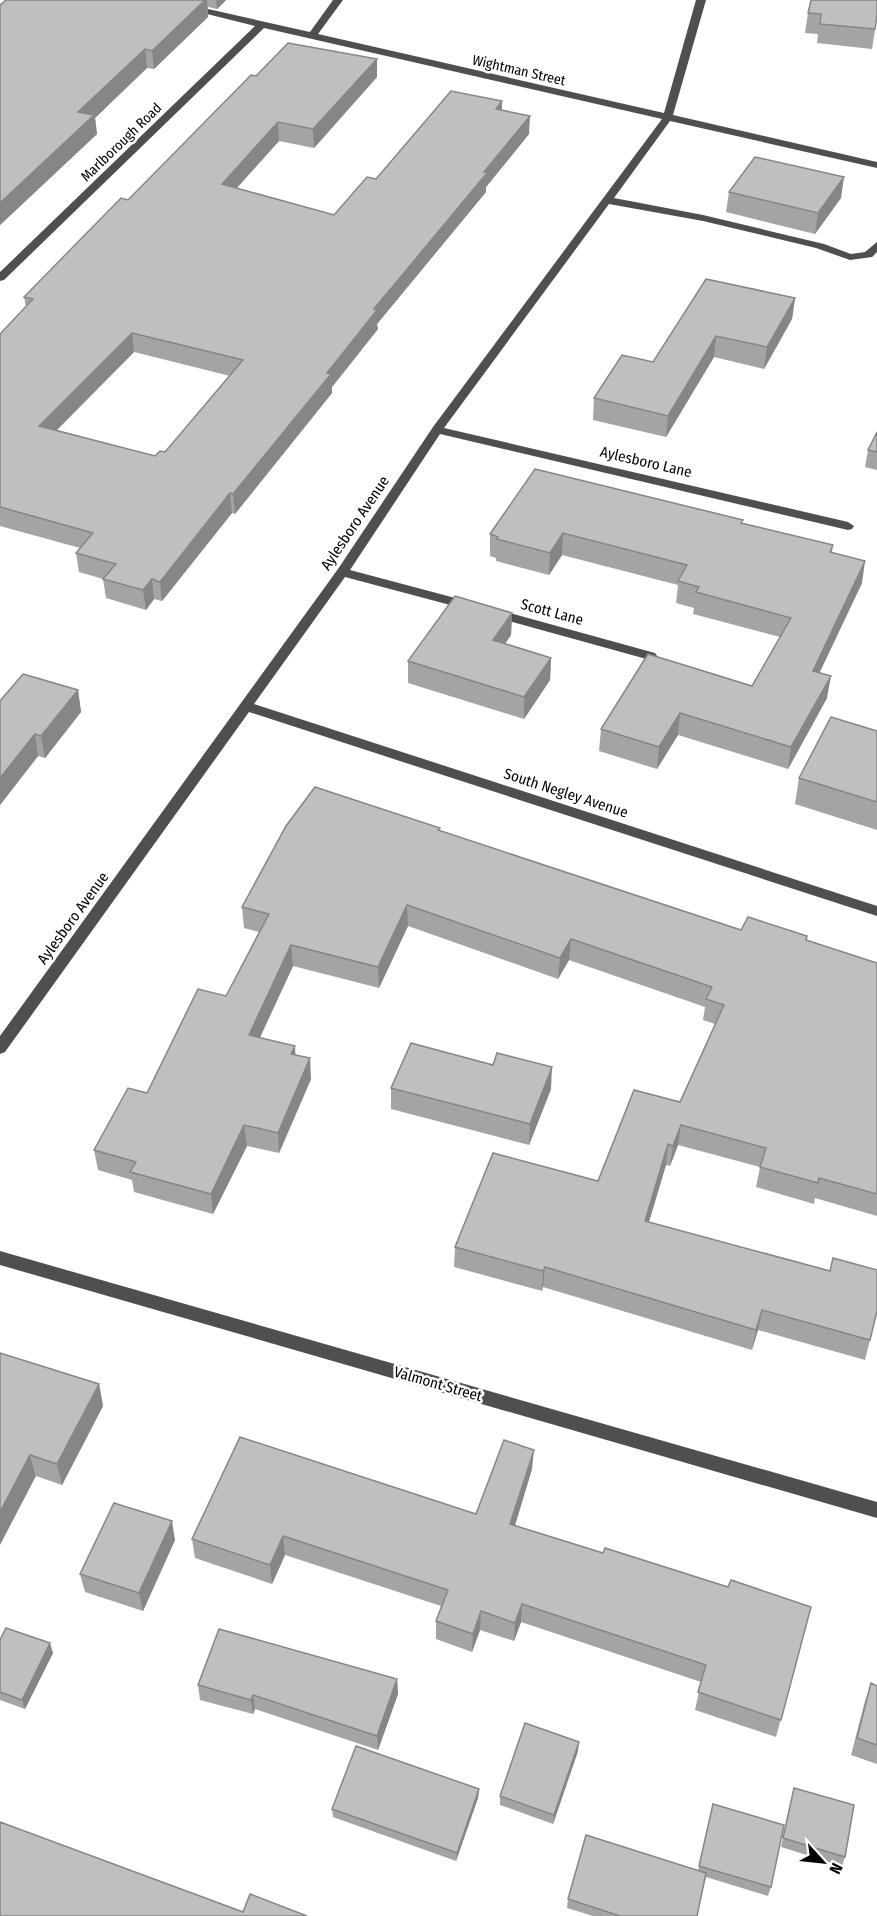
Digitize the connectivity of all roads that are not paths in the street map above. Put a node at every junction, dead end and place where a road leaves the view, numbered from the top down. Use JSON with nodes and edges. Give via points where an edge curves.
{"nodes":[{"id":1,"x":156,"y":0,"type":"edge"},
{"id":2,"x":338,"y":0,"type":"edge"},
{"id":3,"x":701,"y":0,"type":"edge"},
{"id":4,"x":261,"y":25,"type":"junction"},
{"id":5,"x":311,"y":37,"type":"junction"},
{"id":6,"x":668,"y":117,"type":"junction"},
{"id":7,"x":877,"y":165,"type":"edge"},
{"id":8,"x":607,"y":200,"type":"junction"},
{"id":9,"x":877,"y":246,"type":"edge"},
{"id":10,"x":0,"y":278,"type":"edge"},
{"id":11,"x":437,"y":430,"type":"junction"},
{"id":12,"x":848,"y":526,"type":"dead end"},
{"id":13,"x":342,"y":572,"type":"junction"},
{"id":14,"x":650,"y":656,"type":"edge"},
{"id":15,"x":245,"y":706,"type":"junction"},
{"id":16,"x":877,"y":911,"type":"edge"},
{"id":17,"x":0,"y":1048,"type":"edge"},
{"id":18,"x":0,"y":1258,"type":"edge"},
{"id":19,"x":877,"y":1510,"type":"edge"}],
"edges":[{"from":1,"to":4,"type":"street","name":"Wightman Street"},
{"from":2,"to":5,"type":"street"},
{"from":3,"to":6,"type":"street","name":"Aylesboro Avenue"},
{"from":4,"to":5,"type":"street","name":"Wightman Street"},
{"from":4,"to":10,"type":"street","name":"Marlborough Road"},
{"from":5,"to":6,"type":"street","name":"Wightman Street"},
{"from":6,"to":7,"type":"street","name":"Wightman Street"},
{"from":6,"to":8,"type":"street","name":"Aylesboro Avenue"},
{"from":8,"to":9,"type":"street","via":[[777,235],[850,257],[868,255]]},
{"from":8,"to":11,"type":"street","name":"Aylesboro Avenue"},
{"from":11,"to":12,"type":"street","name":"Aylesboro Lane"},
{"from":11,"to":13,"type":"street","name":"Aylesboro Avenue"},
{"from":13,"to":14,"type":"street","name":"Scott Lane"},
{"from":13,"to":15,"type":"street","name":"Aylesboro Avenue"},
{"from":15,"to":16,"type":"street","name":"South Negley Avenue"},
{"from":15,"to":17,"type":"street","name":"Aylesboro Avenue"},
{"from":18,"to":19,"type":"street","name":"Valmont Street"}]}
